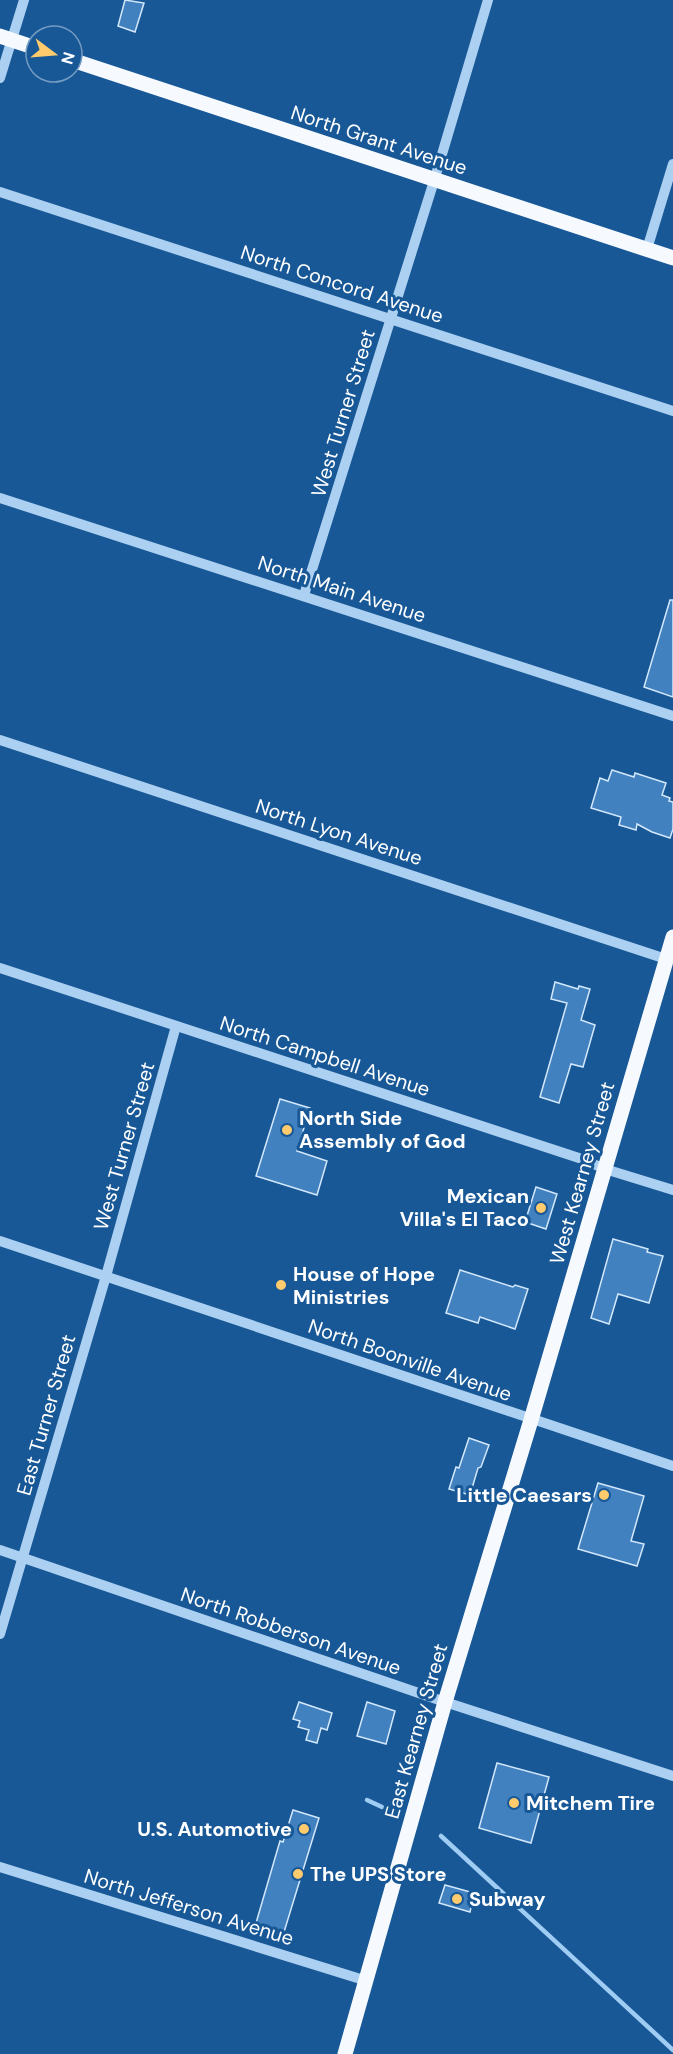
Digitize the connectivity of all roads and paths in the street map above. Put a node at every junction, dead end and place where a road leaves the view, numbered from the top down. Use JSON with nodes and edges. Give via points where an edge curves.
{"nodes":[{"id":1,"x":24,"y":0,"type":"edge"},
{"id":2,"x":488,"y":0,"type":"edge"},
{"id":3,"x":6,"y":38,"type":"edge"},
{"id":4,"x":24,"y":44,"type":"edge"},
{"id":5,"x":84,"y":64,"type":"edge"},
{"id":6,"x":0,"y":78,"type":"edge"},
{"id":7,"x":673,"y":164,"type":"edge"},
{"id":8,"x":434,"y":181,"type":"junction"},
{"id":9,"x":0,"y":192,"type":"edge"},
{"id":10,"x":647,"y":249,"type":"junction"},
{"id":11,"x":673,"y":258,"type":"edge"},
{"id":12,"x":391,"y":319,"type":"junction"},
{"id":13,"x":673,"y":411,"type":"edge"},
{"id":14,"x":0,"y":498,"type":"edge"},
{"id":15,"x":304,"y":595,"type":"junction"},
{"id":16,"x":673,"y":716,"type":"edge"},
{"id":17,"x":0,"y":740,"type":"edge"},
{"id":18,"x":673,"y":937,"type":"edge"},
{"id":19,"x":666,"y":959,"type":"junction"},
{"id":20,"x":0,"y":968,"type":"edge"},
{"id":21,"x":176,"y":1026,"type":"junction"},
{"id":22,"x":605,"y":1169,"type":"junction"},
{"id":23,"x":673,"y":1190,"type":"edge"},
{"id":24,"x":0,"y":1241,"type":"edge"},
{"id":25,"x":106,"y":1276,"type":"junction"},
{"id":26,"x":531,"y":1420,"type":"junction"},
{"id":27,"x":673,"y":1466,"type":"edge"},
{"id":28,"x":0,"y":1550,"type":"edge"},
{"id":29,"x":22,"y":1558,"type":"junction"},
{"id":30,"x":0,"y":1634,"type":"edge"},
{"id":31,"x":445,"y":1702,"type":"junction"},
{"id":32,"x":673,"y":1776,"type":"edge"},
{"id":33,"x":0,"y":1867,"type":"edge"},
{"id":34,"x":367,"y":1981,"type":"junction"},
{"id":35,"x":345,"y":2054,"type":"edge"}],
"edges":[{"from":1,"to":3,"type":"street"},
{"from":2,"to":8,"type":"street","name":"West Turner Street"},
{"from":3,"to":4,"type":"main road"},
{"from":3,"to":6,"type":"street"},
{"from":5,"to":8,"type":"main road","name":"North Grant Avenue"},
{"from":7,"to":10,"type":"street"},
{"from":8,"to":10,"type":"main road","name":"North Grant Avenue"},
{"from":8,"to":12,"type":"street","name":"West Turner Street"},
{"from":9,"to":12,"type":"street","name":"North Concord Avenue"},
{"from":10,"to":11,"type":"main road","name":"North Grant Avenue"},
{"from":12,"to":13,"type":"street","name":"North Concord Avenue"},
{"from":12,"to":15,"type":"street","name":"West Turner Street"},
{"from":14,"to":15,"type":"street","name":"North Main Avenue"},
{"from":15,"to":16,"type":"street","name":"North Main Avenue"},
{"from":17,"to":19,"type":"street","name":"North Lyon Avenue"},
{"from":18,"to":19,"type":"main road","name":"West Kearney Street"},
{"from":19,"to":22,"type":"main road","name":"West Kearney Street"},
{"from":20,"to":21,"type":"street","name":"North Campbell Avenue"},
{"from":21,"to":22,"type":"street","name":"North Campbell Avenue"},
{"from":21,"to":25,"type":"street","name":"West Turner Street"},
{"from":22,"to":23,"type":"street","name":"North Campbell Avenue"},
{"from":22,"to":26,"type":"main road","name":"West Kearney Street"},
{"from":24,"to":25,"type":"street","name":"North Boonville Avenue"},
{"from":25,"to":26,"type":"street","name":"North Boonville Avenue"},
{"from":25,"to":29,"type":"street","name":"East Turner Street"},
{"from":26,"to":27,"type":"street","name":"North Boonville Avenue"},
{"from":26,"to":31,"type":"main road","name":"East Kearney Street"},
{"from":28,"to":29,"type":"street","name":"North Robberson Avenue"},
{"from":29,"to":30,"type":"street","name":"East Turner Street"},
{"from":29,"to":31,"type":"street","name":"North Robberson Avenue"},
{"from":31,"to":32,"type":"street","name":"North Robberson Avenue"},
{"from":31,"to":34,"type":"main road","name":"East Kearney Street"},
{"from":33,"to":34,"type":"street","name":"North Jefferson Avenue"},
{"from":34,"to":35,"type":"main road","name":"East Kearney Street"}]}
